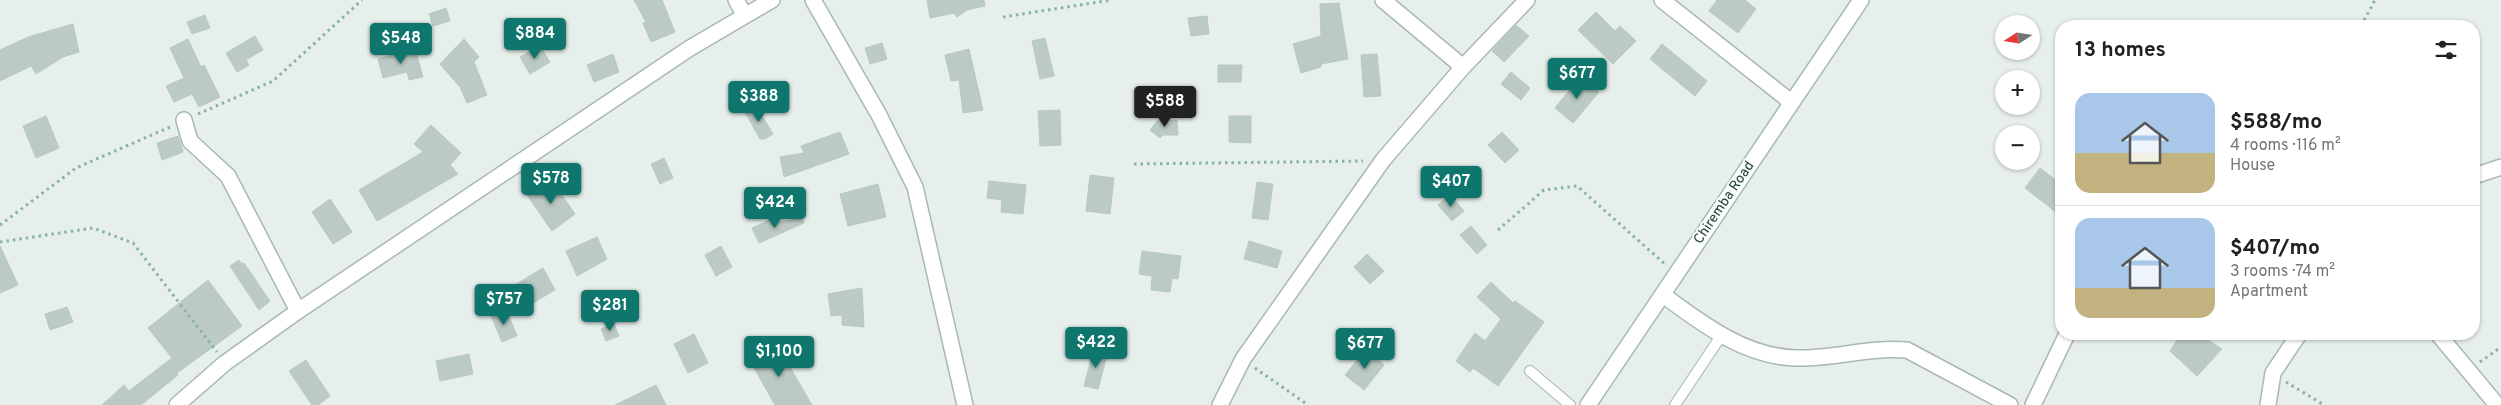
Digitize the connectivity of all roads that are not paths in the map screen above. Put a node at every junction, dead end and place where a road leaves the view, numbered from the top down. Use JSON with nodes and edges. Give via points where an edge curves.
{"nodes":[{"id":1,"x":736,"y":0,"type":"edge"},
{"id":2,"x":772,"y":0,"type":"edge"},
{"id":3,"x":813,"y":0,"type":"edge"},
{"id":4,"x":1383,"y":0,"type":"edge"},
{"id":5,"x":1527,"y":0,"type":"edge"},
{"id":6,"x":1662,"y":0,"type":"edge"},
{"id":7,"x":1861,"y":0,"type":"edge"},
{"id":8,"x":744,"y":14,"type":"junction"},
{"id":9,"x":1463,"y":67,"type":"junction"},
{"id":10,"x":1791,"y":102,"type":"junction"},
{"id":11,"x":184,"y":120,"type":"dead end"},
{"id":12,"x":2501,"y":167,"type":"edge"},
{"id":13,"x":2480,"y":174,"type":"edge"},
{"id":14,"x":1663,"y":294,"type":"junction"},
{"id":15,"x":298,"y":311,"type":"junction"},
{"id":16,"x":1721,"y":336,"type":"junction"},
{"id":17,"x":2064,"y":340,"type":"edge"},
{"id":18,"x":2294,"y":340,"type":"edge"},
{"id":19,"x":2443,"y":340,"type":"edge"},
{"id":20,"x":1530,"y":371,"type":"dead end"},
{"id":21,"x":177,"y":405,"type":"edge"},
{"id":22,"x":964,"y":405,"type":"edge"},
{"id":23,"x":1220,"y":405,"type":"edge"},
{"id":24,"x":1570,"y":405,"type":"edge"},
{"id":25,"x":1588,"y":405,"type":"edge"},
{"id":26,"x":1675,"y":405,"type":"edge"},
{"id":27,"x":2009,"y":405,"type":"edge"},
{"id":28,"x":2033,"y":405,"type":"edge"},
{"id":29,"x":2268,"y":405,"type":"edge"},
{"id":30,"x":2497,"y":405,"type":"edge"}],
"edges":[{"from":1,"to":8,"type":"street"},
{"from":2,"to":8,"type":"street"},
{"from":3,"to":22,"type":"street","via":[[915,187]]},
{"from":4,"to":9,"type":"street"},
{"from":5,"to":9,"type":"street"},
{"from":6,"to":10,"type":"street"},
{"from":7,"to":10,"type":"street","name":"Chiremba Road"},
{"from":8,"to":15,"type":"street"},
{"from":9,"to":23,"type":"street","via":[[1383,160],[1243,359]]},
{"from":10,"to":14,"type":"street","name":"Chiremba Road"},
{"from":11,"to":15,"type":"street","via":[[190,141],[228,176]]},
{"from":12,"to":13,"type":"street"},
{"from":14,"to":16,"type":"street"},
{"from":14,"to":25,"type":"street","name":"Chiremba Road"},
{"from":15,"to":21,"type":"street","via":[[225,363]]},
{"from":16,"to":26,"type":"lane"},
{"from":16,"to":27,"type":"street","via":[[1773,356],[1797,358],[1888,348],[1907,350]]},
{"from":17,"to":28,"type":"street"},
{"from":18,"to":29,"type":"street","via":[[2273,373]]},
{"from":19,"to":30,"type":"street"},
{"from":20,"to":24,"type":"lane"}]}
